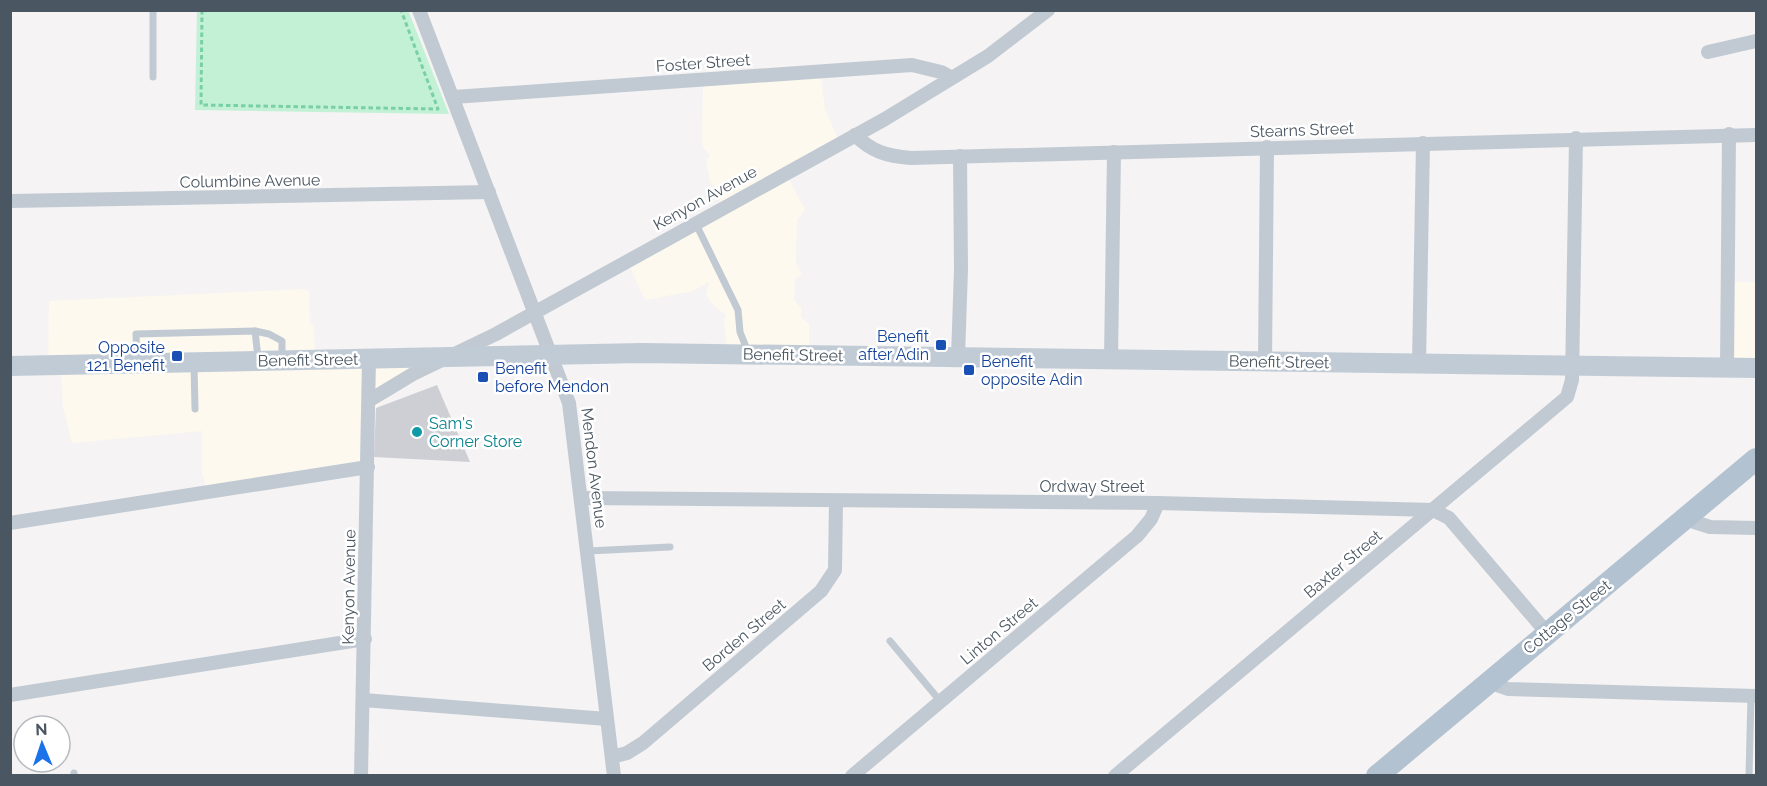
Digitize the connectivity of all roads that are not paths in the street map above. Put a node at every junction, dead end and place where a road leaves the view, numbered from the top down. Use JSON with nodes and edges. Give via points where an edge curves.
{"nodes":[{"id":1,"x":153,"y":10,"type":"edge"},
{"id":2,"x":419,"y":10,"type":"edge"},
{"id":3,"x":1048,"y":10,"type":"edge"},
{"id":4,"x":1756,"y":41,"type":"edge"},
{"id":5,"x":1708,"y":52,"type":"dead end"},
{"id":6,"x":153,"y":77,"type":"dead end"},
{"id":7,"x":952,"y":78,"type":"junction"},
{"id":8,"x":454,"y":97,"type":"junction"},
{"id":9,"x":1729,"y":134,"type":"junction"},
{"id":10,"x":855,"y":135,"type":"junction"},
{"id":11,"x":1756,"y":135,"type":"edge"},
{"id":12,"x":1576,"y":138,"type":"junction"},
{"id":13,"x":1423,"y":142,"type":"junction"},
{"id":14,"x":1267,"y":147,"type":"junction"},
{"id":15,"x":1114,"y":152,"type":"junction"},
{"id":16,"x":960,"y":156,"type":"junction"},
{"id":17,"x":489,"y":192,"type":"junction"},
{"id":18,"x":10,"y":201,"type":"edge"},
{"id":19,"x":695,"y":222,"type":"junction"},
{"id":20,"x":534,"y":312,"type":"junction"},
{"id":21,"x":255,"y":331,"type":"junction"},
{"id":22,"x":551,"y":354,"type":"junction"},
{"id":23,"x":749,"y":354,"type":"junction"},
{"id":24,"x":452,"y":357,"type":"junction"},
{"id":25,"x":958,"y":357,"type":"junction"},
{"id":26,"x":369,"y":359,"type":"junction"},
{"id":27,"x":282,"y":360,"type":"junction"},
{"id":28,"x":1111,"y":360,"type":"junction"},
{"id":29,"x":258,"y":361,"type":"junction"},
{"id":30,"x":194,"y":362,"type":"junction"},
{"id":31,"x":1266,"y":362,"type":"junction"},
{"id":32,"x":137,"y":363,"type":"junction"},
{"id":33,"x":1419,"y":364,"type":"junction"},
{"id":34,"x":10,"y":366,"type":"edge"},
{"id":35,"x":1572,"y":366,"type":"junction"},
{"id":36,"x":1727,"y":368,"type":"junction"},
{"id":37,"x":1756,"y":368,"type":"edge"},
{"id":38,"x":370,"y":400,"type":"junction"},
{"id":39,"x":195,"y":410,"type":"dead end"},
{"id":40,"x":1756,"y":459,"type":"edge"},
{"id":41,"x":368,"y":467,"type":"junction"},
{"id":42,"x":582,"y":498,"type":"junction"},
{"id":43,"x":836,"y":501,"type":"junction"},
{"id":44,"x":1158,"y":503,"type":"junction"},
{"id":45,"x":1433,"y":510,"type":"junction"},
{"id":46,"x":1685,"y":519,"type":"junction"},
{"id":47,"x":10,"y":523,"type":"edge"},
{"id":48,"x":1756,"y":528,"type":"edge"},
{"id":49,"x":670,"y":547,"type":"dead end"},
{"id":50,"x":588,"y":551,"type":"junction"},
{"id":51,"x":1547,"y":633,"type":"junction"},
{"id":52,"x":365,"y":639,"type":"junction"},
{"id":53,"x":890,"y":641,"type":"dead end"},
{"id":54,"x":1488,"y":682,"type":"junction"},
{"id":55,"x":10,"y":695,"type":"edge"},
{"id":56,"x":1754,"y":696,"type":"edge"},
{"id":57,"x":363,"y":700,"type":"junction"},
{"id":58,"x":940,"y":702,"type":"junction"},
{"id":59,"x":607,"y":719,"type":"junction"},
{"id":60,"x":612,"y":757,"type":"junction"},
{"id":61,"x":361,"y":776,"type":"edge"},
{"id":62,"x":614,"y":776,"type":"edge"},
{"id":63,"x":852,"y":776,"type":"edge"},
{"id":64,"x":1115,"y":776,"type":"edge"},
{"id":65,"x":1377,"y":776,"type":"edge"},
{"id":66,"x":1749,"y":776,"type":"edge"}],
"edges":[{"from":1,"to":6,"type":"lane"},
{"from":2,"to":8,"type":"street","name":"Mendon Avenue"},
{"from":3,"to":7,"type":"street","name":"Kenyon Avenue"},
{"from":4,"to":5,"type":"street"},
{"from":7,"to":8,"type":"street","name":"Foster Street","via":[[912,65]]},
{"from":7,"to":10,"type":"street","name":"Kenyon Avenue"},
{"from":8,"to":17,"type":"street","name":"Mendon Avenue"},
{"from":9,"to":11,"type":"street","name":"Stearns Street"},
{"from":9,"to":12,"type":"street","name":"Stearns Street"},
{"from":9,"to":36,"type":"street"},
{"from":10,"to":16,"type":"street","name":"Stearns Street","via":[[884,155]]},
{"from":10,"to":19,"type":"street","name":"Kenyon Avenue"},
{"from":12,"to":13,"type":"street","name":"Stearns Street"},
{"from":12,"to":35,"type":"street","name":"Baxter Street"},
{"from":13,"to":14,"type":"street","name":"Stearns Street"},
{"from":13,"to":33,"type":"street"},
{"from":14,"to":15,"type":"street","name":"Stearns Street"},
{"from":14,"to":31,"type":"street"},
{"from":15,"to":16,"type":"street","name":"Stearns Street"},
{"from":15,"to":28,"type":"street"},
{"from":16,"to":25,"type":"street"},
{"from":17,"to":18,"type":"street","name":"Columbine Avenue"},
{"from":17,"to":20,"type":"street","name":"Mendon Avenue"},
{"from":19,"to":20,"type":"street","name":"Kenyon Avenue"},
{"from":19,"to":23,"type":"lane","via":[[738,310],[740,332]]},
{"from":20,"to":22,"type":"street","name":"Mendon Avenue"},
{"from":20,"to":24,"type":"street","name":"Kenyon Avenue"},
{"from":21,"to":27,"type":"lane","via":[[282,341]]},
{"from":21,"to":29,"type":"lane"},
{"from":21,"to":32,"type":"lane","via":[[136,334]]},
{"from":22,"to":23,"type":"street","name":"Benefit Street"},
{"from":22,"to":24,"type":"street","name":"Benefit Street"},
{"from":22,"to":42,"type":"street","name":"Mendon Avenue","via":[[569,403]]},
{"from":23,"to":25,"type":"street","name":"Benefit Street"},
{"from":24,"to":26,"type":"street","name":"Benefit Street"},
{"from":24,"to":38,"type":"street","name":"Kenyon Avenue","via":[[413,374]]},
{"from":25,"to":28,"type":"street","name":"Benefit Street"},
{"from":26,"to":27,"type":"street","name":"Benefit Street"},
{"from":26,"to":38,"type":"street","name":"Kenyon Avenue"},
{"from":27,"to":29,"type":"street","name":"Benefit Street"},
{"from":28,"to":31,"type":"street","name":"Benefit Street"},
{"from":29,"to":30,"type":"street","name":"Benefit Street"},
{"from":30,"to":32,"type":"street","name":"Benefit Street"},
{"from":30,"to":39,"type":"lane"},
{"from":31,"to":33,"type":"street","name":"Benefit Street"},
{"from":32,"to":34,"type":"street","name":"Benefit Street"},
{"from":33,"to":35,"type":"street","name":"Benefit Street"},
{"from":35,"to":36,"type":"street","name":"Benefit Street"},
{"from":35,"to":45,"type":"street","name":"Baxter Street","via":[[1570,389],[1561,403]]},
{"from":36,"to":37,"type":"street","name":"Benefit Street"},
{"from":38,"to":41,"type":"street","name":"Kenyon Avenue"},
{"from":40,"to":46,"type":"main road","name":"Cottage Street"},
{"from":41,"to":47,"type":"street"},
{"from":41,"to":52,"type":"street","name":"Kenyon Avenue"},
{"from":42,"to":43,"type":"street","name":"Ordway Street"},
{"from":42,"to":50,"type":"street","name":"Mendon Avenue"},
{"from":43,"to":44,"type":"street","name":"Ordway Street"},
{"from":43,"to":60,"type":"street","name":"Borden Street","via":[[835,570],[822,591],[643,742]]},
{"from":44,"to":45,"type":"street","name":"Ordway Street"},
{"from":44,"to":58,"type":"street","name":"Linton Street","via":[[1137,536]]},
{"from":45,"to":51,"type":"street","via":[[1449,518]]},
{"from":45,"to":64,"type":"street","name":"Baxter Street"},
{"from":46,"to":48,"type":"street","via":[[1710,527]]},
{"from":46,"to":51,"type":"main road","name":"Cottage Street"},
{"from":49,"to":50,"type":"lane"},
{"from":50,"to":59,"type":"street","name":"Mendon Avenue"},
{"from":51,"to":54,"type":"main road","name":"Cottage Street"},
{"from":52,"to":55,"type":"street"},
{"from":52,"to":57,"type":"street","name":"Kenyon Avenue"},
{"from":53,"to":58,"type":"lane"},
{"from":54,"to":56,"type":"street","via":[[1508,689]]},
{"from":54,"to":65,"type":"main road","name":"Cottage Street"},
{"from":56,"to":66,"type":"lane"},
{"from":57,"to":59,"type":"street"},
{"from":57,"to":61,"type":"street","name":"Kenyon Avenue"},
{"from":58,"to":63,"type":"street","name":"Linton Street"},
{"from":59,"to":60,"type":"street","name":"Mendon Avenue"},
{"from":60,"to":62,"type":"street","name":"Mendon Avenue"}]}
